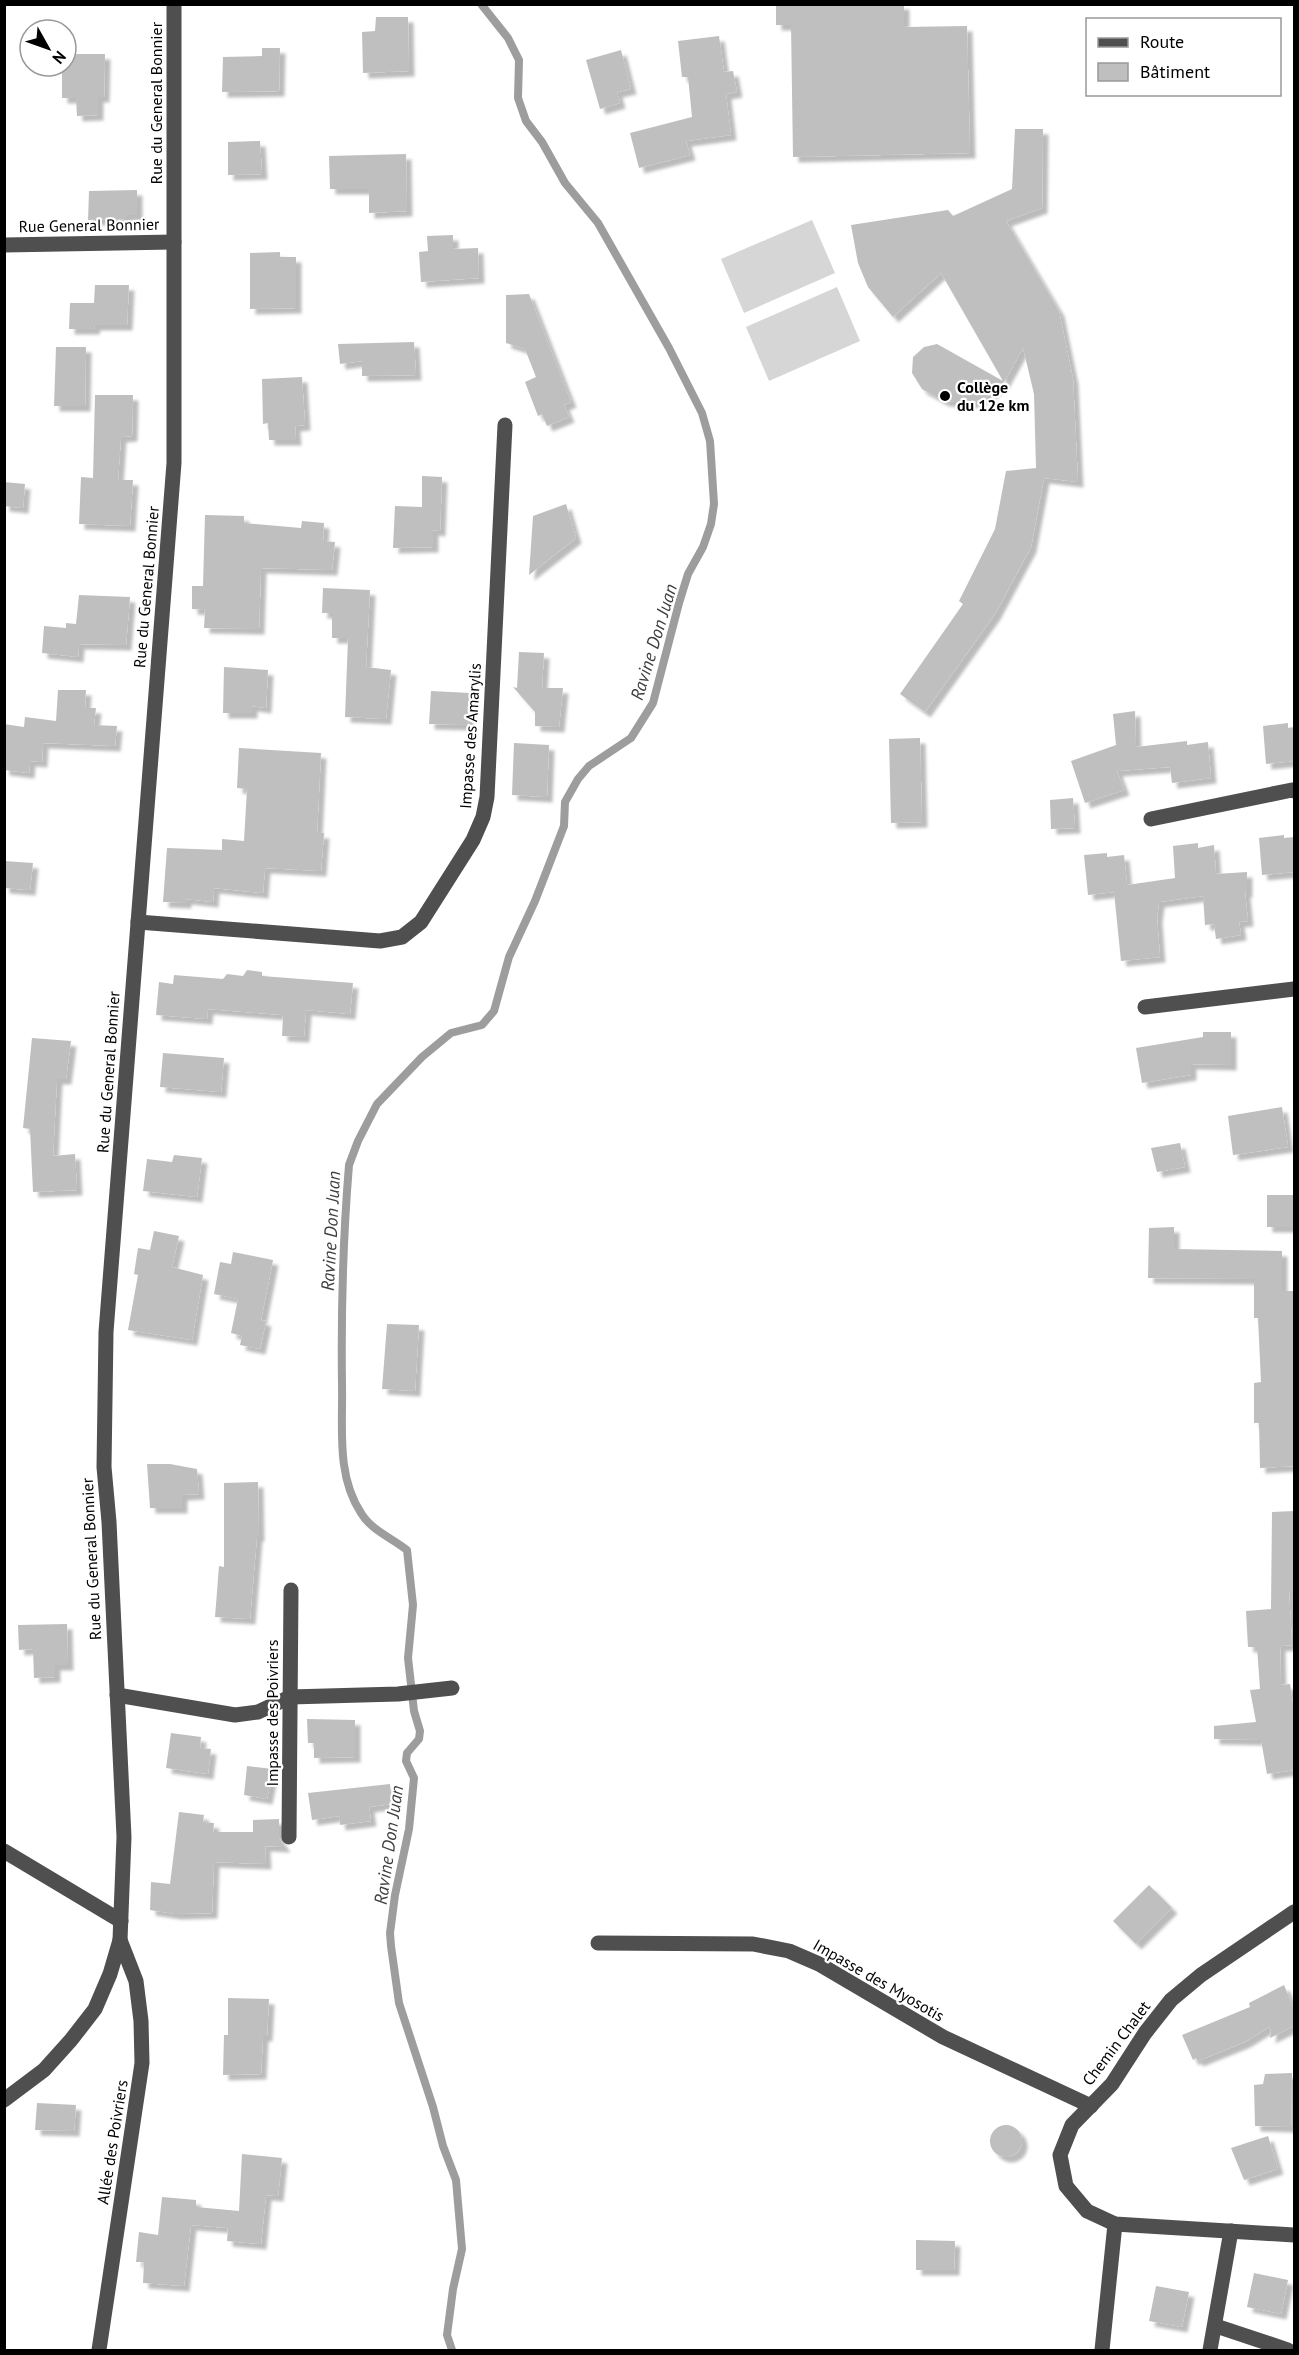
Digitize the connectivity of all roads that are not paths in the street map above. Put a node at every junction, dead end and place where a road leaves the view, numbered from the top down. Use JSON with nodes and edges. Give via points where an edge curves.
{"nodes":[{"id":1,"x":174,"y":4,"type":"edge"},
{"id":2,"x":174,"y":242,"type":"junction"},
{"id":3,"x":4,"y":245,"type":"edge"},
{"id":4,"x":505,"y":425,"type":"dead end"},
{"id":5,"x":1294,"y":791,"type":"edge"},
{"id":6,"x":1151,"y":819,"type":"dead end"},
{"id":7,"x":138,"y":922,"type":"junction"},
{"id":8,"x":1294,"y":989,"type":"edge"},
{"id":9,"x":1145,"y":1007,"type":"dead end"},
{"id":10,"x":291,"y":1590,"type":"dead end"},
{"id":11,"x":452,"y":1688,"type":"dead end"},
{"id":12,"x":117,"y":1695,"type":"junction"},
{"id":13,"x":290,"y":1697,"type":"junction"},
{"id":14,"x":289,"y":1837,"type":"dead end"},
{"id":15,"x":4,"y":1851,"type":"edge"},
{"id":16,"x":1294,"y":1912,"type":"edge"},
{"id":17,"x":121,"y":1921,"type":"junction"},
{"id":18,"x":120,"y":1940,"type":"junction"},
{"id":19,"x":598,"y":1943,"type":"dead end"},
{"id":20,"x":4,"y":2100,"type":"edge"},
{"id":21,"x":1091,"y":2106,"type":"junction"},
{"id":22,"x":1115,"y":2224,"type":"junction"},
{"id":23,"x":1231,"y":2231,"type":"junction"},
{"id":24,"x":1294,"y":2235,"type":"edge"},
{"id":25,"x":1216,"y":2326,"type":"junction"},
{"id":26,"x":99,"y":2350,"type":"edge"},
{"id":27,"x":1102,"y":2350,"type":"edge"},
{"id":28,"x":1210,"y":2350,"type":"edge"},
{"id":29,"x":1288,"y":2350,"type":"edge"}],
"edges":[{"from":1,"to":2,"type":"street","name":"Rue du General Bonnier"},
{"from":2,"to":3,"type":"street","name":"Rue General Bonnier"},
{"from":2,"to":7,"type":"street","name":"Rue du General Bonnier","via":[[174,463]]},
{"from":4,"to":7,"type":"street","name":"Impasse des Amarylis","via":[[487,797],[473,840],[421,922],[402,937],[380,941]]},
{"from":5,"to":6,"type":"street"},
{"from":7,"to":12,"type":"street","name":"Rue du General Bonnier","via":[[106,1332],[104,1467]]},
{"from":8,"to":9,"type":"street"},
{"from":10,"to":13,"type":"street","name":"Impasse des Poivriers"},
{"from":11,"to":13,"type":"street"},
{"from":12,"to":13,"type":"street","via":[[235,1715],[258,1712]]},
{"from":12,"to":17,"type":"street","name":"Rue du General Bonnier","via":[[124,1837]]},
{"from":13,"to":14,"type":"street","name":"Impasse des Poivriers"},
{"from":15,"to":17,"type":"street"},
{"from":16,"to":21,"type":"street","name":"Chemin Chalet","via":[[1172,2000],[1112,2084]]},
{"from":17,"to":18,"type":"street","name":"Rue du General Bonnier"},
{"from":18,"to":20,"type":"street","name":"Rue du General Bonnier","via":[[94,2009],[44,2070]]},
{"from":18,"to":26,"type":"street","name":"Allée des Poivriers","via":[[136,1981],[142,2063]]},
{"from":19,"to":21,"type":"street","name":"Impasse des Myosotis","via":[[753,1944],[789,1951],[819,1964],[943,2037]]},
{"from":21,"to":22,"type":"street","name":"Chemin Chalet","via":[[1072,2125],[1060,2155],[1066,2186],[1088,2211]]},
{"from":22,"to":23,"type":"street","name":"Chemin Chalet"},
{"from":22,"to":27,"type":"street"},
{"from":23,"to":24,"type":"street","name":"Chemin Chalet"},
{"from":23,"to":25,"type":"street"},
{"from":25,"to":28,"type":"street"},
{"from":25,"to":29,"type":"street"}]}
